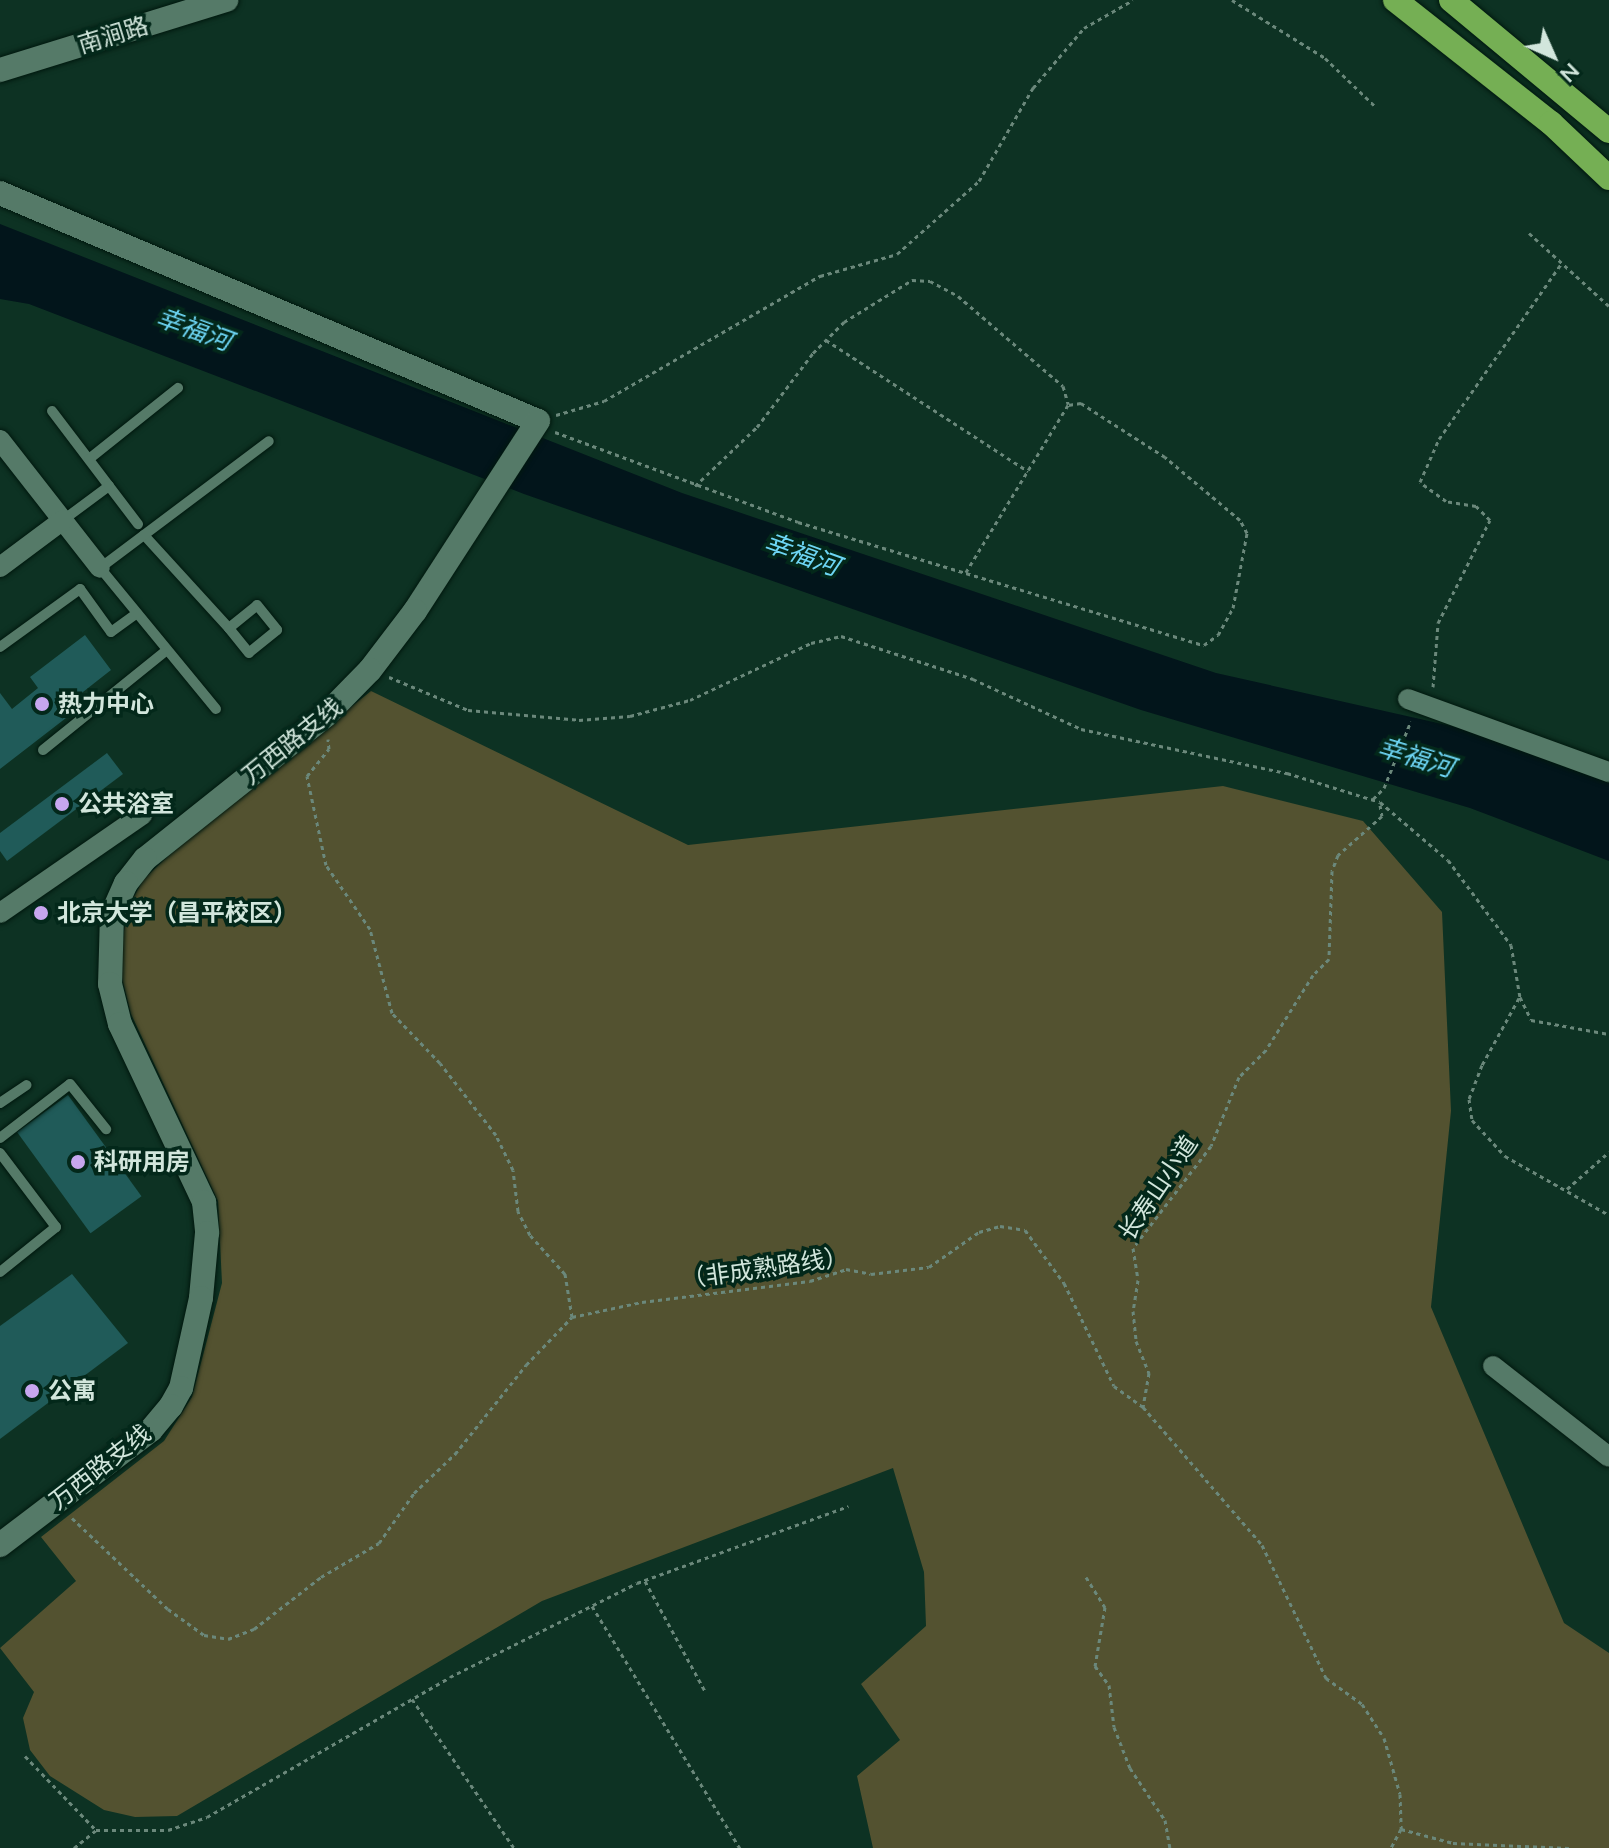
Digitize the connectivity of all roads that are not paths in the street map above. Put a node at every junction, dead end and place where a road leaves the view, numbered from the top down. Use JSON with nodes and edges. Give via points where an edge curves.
{"nodes":[{"id":1,"x":226,"y":0,"type":"edge"},
{"id":2,"x":1395,"y":0,"type":"edge"},
{"id":3,"x":1451,"y":0,"type":"edge"},
{"id":4,"x":0,"y":70,"type":"edge"},
{"id":5,"x":1609,"y":131,"type":"edge"},
{"id":6,"x":1609,"y":178,"type":"edge"},
{"id":7,"x":0,"y":193,"type":"edge"},
{"id":8,"x":178,"y":388,"type":"dead end"},
{"id":9,"x":52,"y":411,"type":"dead end"},
{"id":10,"x":0,"y":440,"type":"edge"},
{"id":11,"x":269,"y":441,"type":"dead end"},
{"id":12,"x":89,"y":459,"type":"junction"},
{"id":13,"x":109,"y":486,"type":"junction"},
{"id":14,"x":63,"y":520,"type":"junction"},
{"id":15,"x":138,"y":524,"type":"dead end"},
{"id":16,"x":144,"y":535,"type":"junction"},
{"id":17,"x":0,"y":567,"type":"edge"},
{"id":18,"x":100,"y":568,"type":"junction"},
{"id":19,"x":137,"y":613,"type":"junction"},
{"id":20,"x":229,"y":628,"type":"junction"},
{"id":21,"x":0,"y":647,"type":"edge"},
{"id":22,"x":167,"y":650,"type":"junction"},
{"id":23,"x":1419,"y":703,"type":"road end"},
{"id":24,"x":216,"y":709,"type":"dead end"},
{"id":25,"x":43,"y":750,"type":"dead end"},
{"id":26,"x":1609,"y":772,"type":"edge"},
{"id":27,"x":142,"y":815,"type":"dead end"},
{"id":28,"x":0,"y":913,"type":"edge"},
{"id":29,"x":27,"y":1085,"type":"dead end"},
{"id":30,"x":0,"y":1103,"type":"edge"},
{"id":31,"x":106,"y":1129,"type":"dead end"},
{"id":32,"x":0,"y":1138,"type":"edge"},
{"id":33,"x":0,"y":1153,"type":"edge"},
{"id":34,"x":0,"y":1272,"type":"edge"},
{"id":35,"x":1493,"y":1366,"type":"dead end"},
{"id":36,"x":1609,"y":1457,"type":"edge"},
{"id":37,"x":0,"y":1545,"type":"edge"}],
"edges":[{"from":1,"to":4,"type":"street","name":"南涧路"},
{"from":2,"to":6,"type":"highway","via":[[1551,123]]},
{"from":3,"to":5,"type":"highway"},
{"from":7,"to":37,"type":"street","name":"万西路支线","via":[[538,421],[370,670],[326,715],[145,859],[126,883],[112,914],[110,984],[120,1024],[204,1202],[201,1298],[181,1388],[171,1406],[151,1430]]},
{"from":8,"to":12,"type":"lane"},
{"from":9,"to":12,"type":"lane"},
{"from":10,"to":14,"type":"street"},
{"from":11,"to":16,"type":"lane"},
{"from":12,"to":13,"type":"lane"},
{"from":13,"to":14,"type":"lane"},
{"from":13,"to":15,"type":"lane"},
{"from":14,"to":17,"type":"street"},
{"from":14,"to":18,"type":"street"},
{"from":16,"to":18,"type":"lane"},
{"from":16,"to":20,"type":"lane"},
{"from":18,"to":19,"type":"lane"},
{"from":19,"to":21,"type":"lane","via":[[111,632],[80,589]]},
{"from":19,"to":22,"type":"lane"},
{"from":20,"to":20,"type":"lane","via":[[257,605],[277,630],[249,653]]},
{"from":22,"to":24,"type":"lane"},
{"from":22,"to":25,"type":"lane"},
{"from":23,"to":26,"type":"street"},
{"from":27,"to":28,"type":"street"},
{"from":29,"to":30,"type":"lane"},
{"from":31,"to":32,"type":"lane","via":[[70,1084]]},
{"from":33,"to":34,"type":"lane","via":[[56,1227]]},
{"from":35,"to":36,"type":"street"}]}
